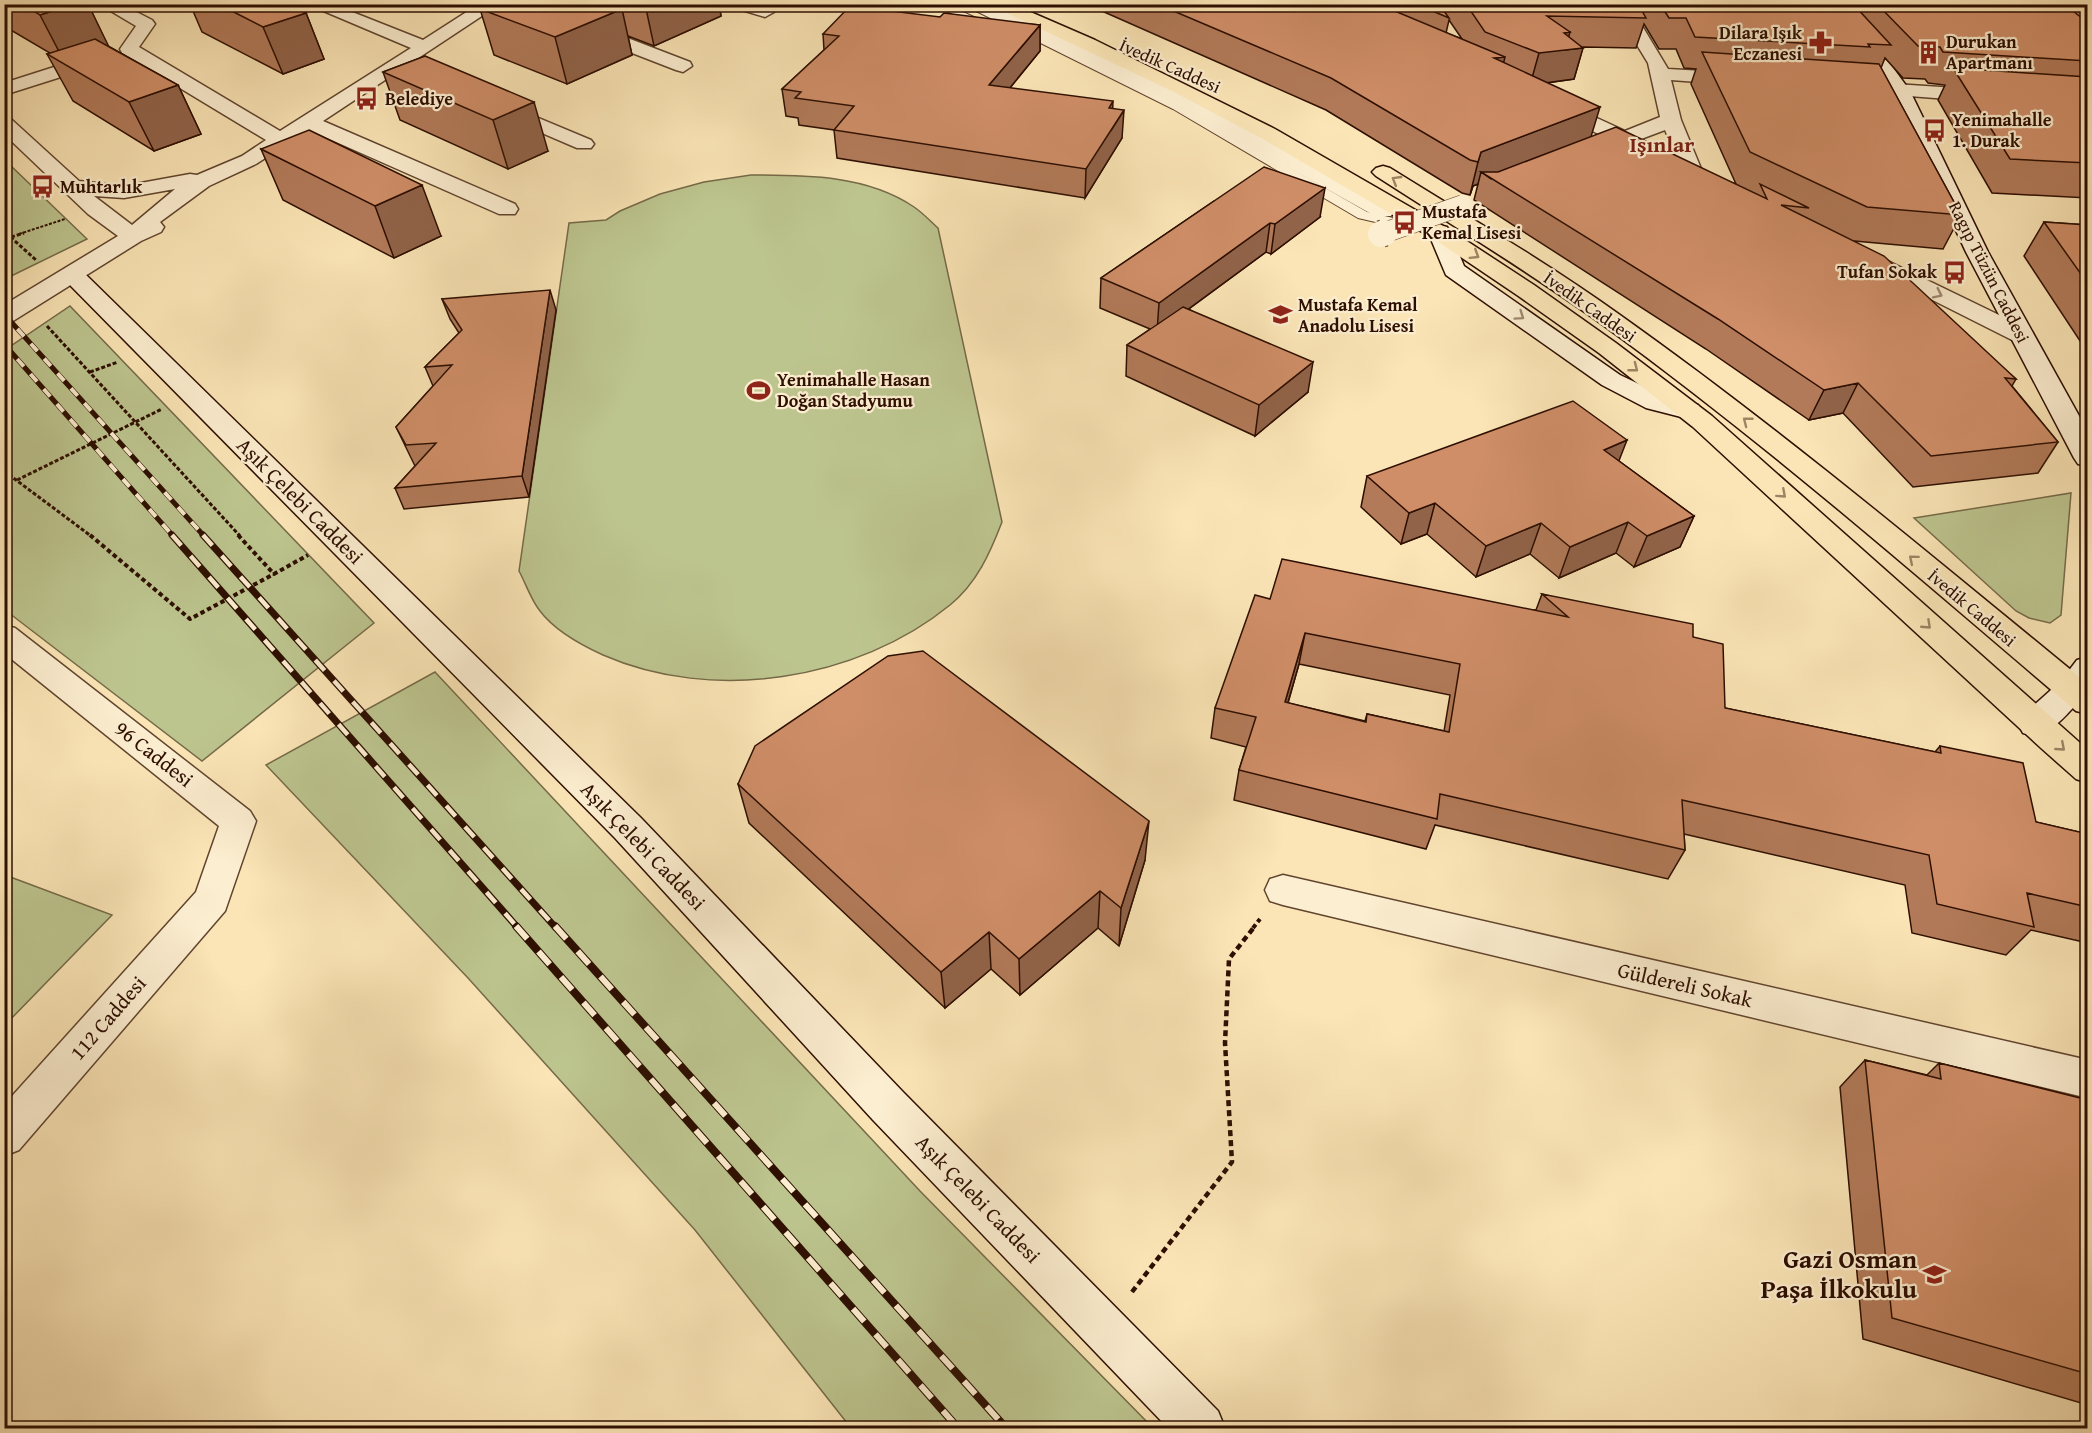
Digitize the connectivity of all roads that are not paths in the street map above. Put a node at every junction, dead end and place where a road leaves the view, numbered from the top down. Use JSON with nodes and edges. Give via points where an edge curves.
{"nodes":[{"id":1,"x":107,"y":4,"type":"edge"},
{"id":2,"x":315,"y":4,"type":"edge"},
{"id":3,"x":492,"y":4,"type":"edge"},
{"id":4,"x":522,"y":4,"type":"edge"},
{"id":5,"x":741,"y":4,"type":"edge"},
{"id":6,"x":935,"y":4,"type":"edge"},
{"id":7,"x":967,"y":4,"type":"edge"},
{"id":8,"x":977,"y":4,"type":"edge"},
{"id":9,"x":996,"y":4,"type":"edge"},
{"id":10,"x":1033,"y":4,"type":"edge"},
{"id":11,"x":1620,"y":4,"type":"edge"},
{"id":12,"x":1823,"y":4,"type":"edge"},
{"id":13,"x":765,"y":12,"type":"dead end"},
{"id":14,"x":424,"y":47,"type":"junction"},
{"id":15,"x":129,"y":49,"type":"junction"},
{"id":16,"x":399,"y":64,"type":"junction"},
{"id":17,"x":683,"y":66,"type":"dead end"},
{"id":18,"x":420,"y":73,"type":"edge"},
{"id":19,"x":1659,"y":74,"type":"junction"},
{"id":20,"x":1762,"y":81,"type":"edge"},
{"id":21,"x":1842,"y":87,"type":"edge"},
{"id":22,"x":4,"y":88,"type":"edge"},
{"id":23,"x":1900,"y":91,"type":"junction"},
{"id":24,"x":1535,"y":97,"type":"edge"},
{"id":25,"x":2005,"y":97,"type":"edge"},
{"id":26,"x":486,"y":102,"type":"edge"},
{"id":27,"x":1671,"y":120,"type":"junction"},
{"id":28,"x":307,"y":122,"type":"junction"},
{"id":29,"x":4,"y":123,"type":"edge"},
{"id":30,"x":1624,"y":139,"type":"junction"},
{"id":31,"x":280,"y":140,"type":"junction"},
{"id":32,"x":584,"y":144,"type":"dead end"},
{"id":33,"x":1591,"y":152,"type":"edge"},
{"id":34,"x":249,"y":160,"type":"junction"},
{"id":35,"x":220,"y":170,"type":"junction"},
{"id":36,"x":1691,"y":171,"type":"junction"},
{"id":37,"x":1712,"y":182,"type":"edge"},
{"id":38,"x":73,"y":187,"type":"junction"},
{"id":39,"x":1316,"y":199,"type":"joint"},
{"id":40,"x":1341,"y":204,"type":"junction"},
{"id":41,"x":1463,"y":205,"type":"dead end"},
{"id":42,"x":507,"y":209,"type":"dead end"},
{"id":43,"x":1439,"y":232,"type":"junction"},
{"id":44,"x":1381,"y":234,"type":"dead end"},
{"id":45,"x":133,"y":236,"type":"junction"},
{"id":46,"x":1851,"y":250,"type":"edge"},
{"id":47,"x":67,"y":279,"type":"junction"},
{"id":48,"x":4,"y":316,"type":"edge"},
{"id":49,"x":2021,"y":335,"type":"junction"},
{"id":50,"x":1689,"y":411,"type":"joint"},
{"id":51,"x":2088,"y":458,"type":"edge"},
{"id":52,"x":4,"y":636,"type":"edge"},
{"id":53,"x":2082,"y":686,"type":"edge"},
{"id":54,"x":2035,"y":724,"type":"junction"},
{"id":55,"x":2088,"y":770,"type":"edge"},
{"id":56,"x":1283,"y":890,"type":"road end"},
{"id":57,"x":212,"y":900,"type":"joint"},
{"id":58,"x":2088,"y":1079,"type":"edge"},
{"id":59,"x":4,"y":1136,"type":"edge"},
{"id":60,"x":1201,"y":1428,"type":"edge"}],
"edges":[{"from":1,"to":15,"type":"street","via":[[146,24]]},
{"from":2,"to":14,"type":"street"},
{"from":3,"to":14,"type":"street"},
{"from":4,"to":17,"type":"street"},
{"from":5,"to":13,"type":"street"},
{"from":6,"to":39,"type":"lane","via":[[1040,48],[1244,154]]},
{"from":7,"to":40,"type":"lane","via":[[1177,107]]},
{"from":8,"to":40,"type":"street","via":[[1214,117],[1383,211]]},
{"from":9,"to":43,"type":"main road","name":"İvedik Caddesi","via":[[1238,118]]},
{"from":53,"to":10,"type":"main road","name":"İvedik Caddesi","one_way":true,"via":[[1785,450],[1610,319],[1525,262],[1307,129]]},
{"from":11,"to":19,"type":"street","via":[[1657,63]]},
{"from":12,"to":23,"type":"street","name":"Ragıp Tüzün Caddesi"},
{"from":14,"to":16,"type":"street"},
{"from":15,"to":22,"type":"street"},
{"from":15,"to":31,"type":"street"},
{"from":16,"to":18,"type":"street"},
{"from":16,"to":28,"type":"street"},
{"from":19,"to":20,"type":"street"},
{"from":19,"to":27,"type":"street"},
{"from":21,"to":23,"type":"street"},
{"from":23,"to":25,"type":"street"},
{"from":23,"to":49,"type":"street","name":"Ragıp Tüzün Caddesi"},
{"from":24,"to":30,"type":"street"},
{"from":26,"to":32,"type":"street"},
{"from":27,"to":30,"type":"street"},
{"from":27,"to":36,"type":"street"},
{"from":28,"to":31,"type":"street"},
{"from":28,"to":42,"type":"street"},
{"from":29,"to":38,"type":"street"},
{"from":30,"to":33,"type":"street"},
{"from":30,"to":36,"type":"street"},
{"from":31,"to":34,"type":"street"},
{"from":34,"to":35,"type":"street"},
{"from":34,"to":45,"type":"street","via":[[240,174],[180,214]]},
{"from":35,"to":38,"type":"street","via":[[145,190],[105,192]]},
{"from":35,"to":45,"type":"street","via":[[158,210]]},
{"from":36,"to":37,"type":"street"},
{"from":38,"to":45,"type":"street"},
{"from":39,"to":40,"type":"street"},
{"from":40,"to":43,"type":"lane","via":[[1363,215]]},
{"from":41,"to":44,"type":"street","bridge":true},
{"from":43,"to":50,"type":"street","name":"İvedik Caddesi","one_way":true,"via":[[1454,270],[1611,380],[1655,402]]},
{"from":45,"to":47,"type":"street"},
{"from":46,"to":49,"type":"street","one_way":true},
{"from":47,"to":48,"type":"street"},
{"from":47,"to":60,"type":"street","name":"Aşık Çelebi Caddesi","via":[[194,395],[628,828],[888,1106]]},
{"from":49,"to":51,"type":"street","name":"Ragıp Tüzün Caddesi"},
{"from":50,"to":54,"type":"main road","name":"İvedik Caddesi","one_way":true},
{"from":52,"to":57,"type":"street","name":"96 Caddesi","via":[[238,821]]},
{"from":53,"to":54,"type":"street"},
{"from":54,"to":55,"type":"main road","name":"İvedik Caddesi","one_way":true},
{"from":56,"to":58,"type":"street","name":"Güldereli Sokak"},
{"from":57,"to":59,"type":"street","name":"112 Caddesi"}]}
